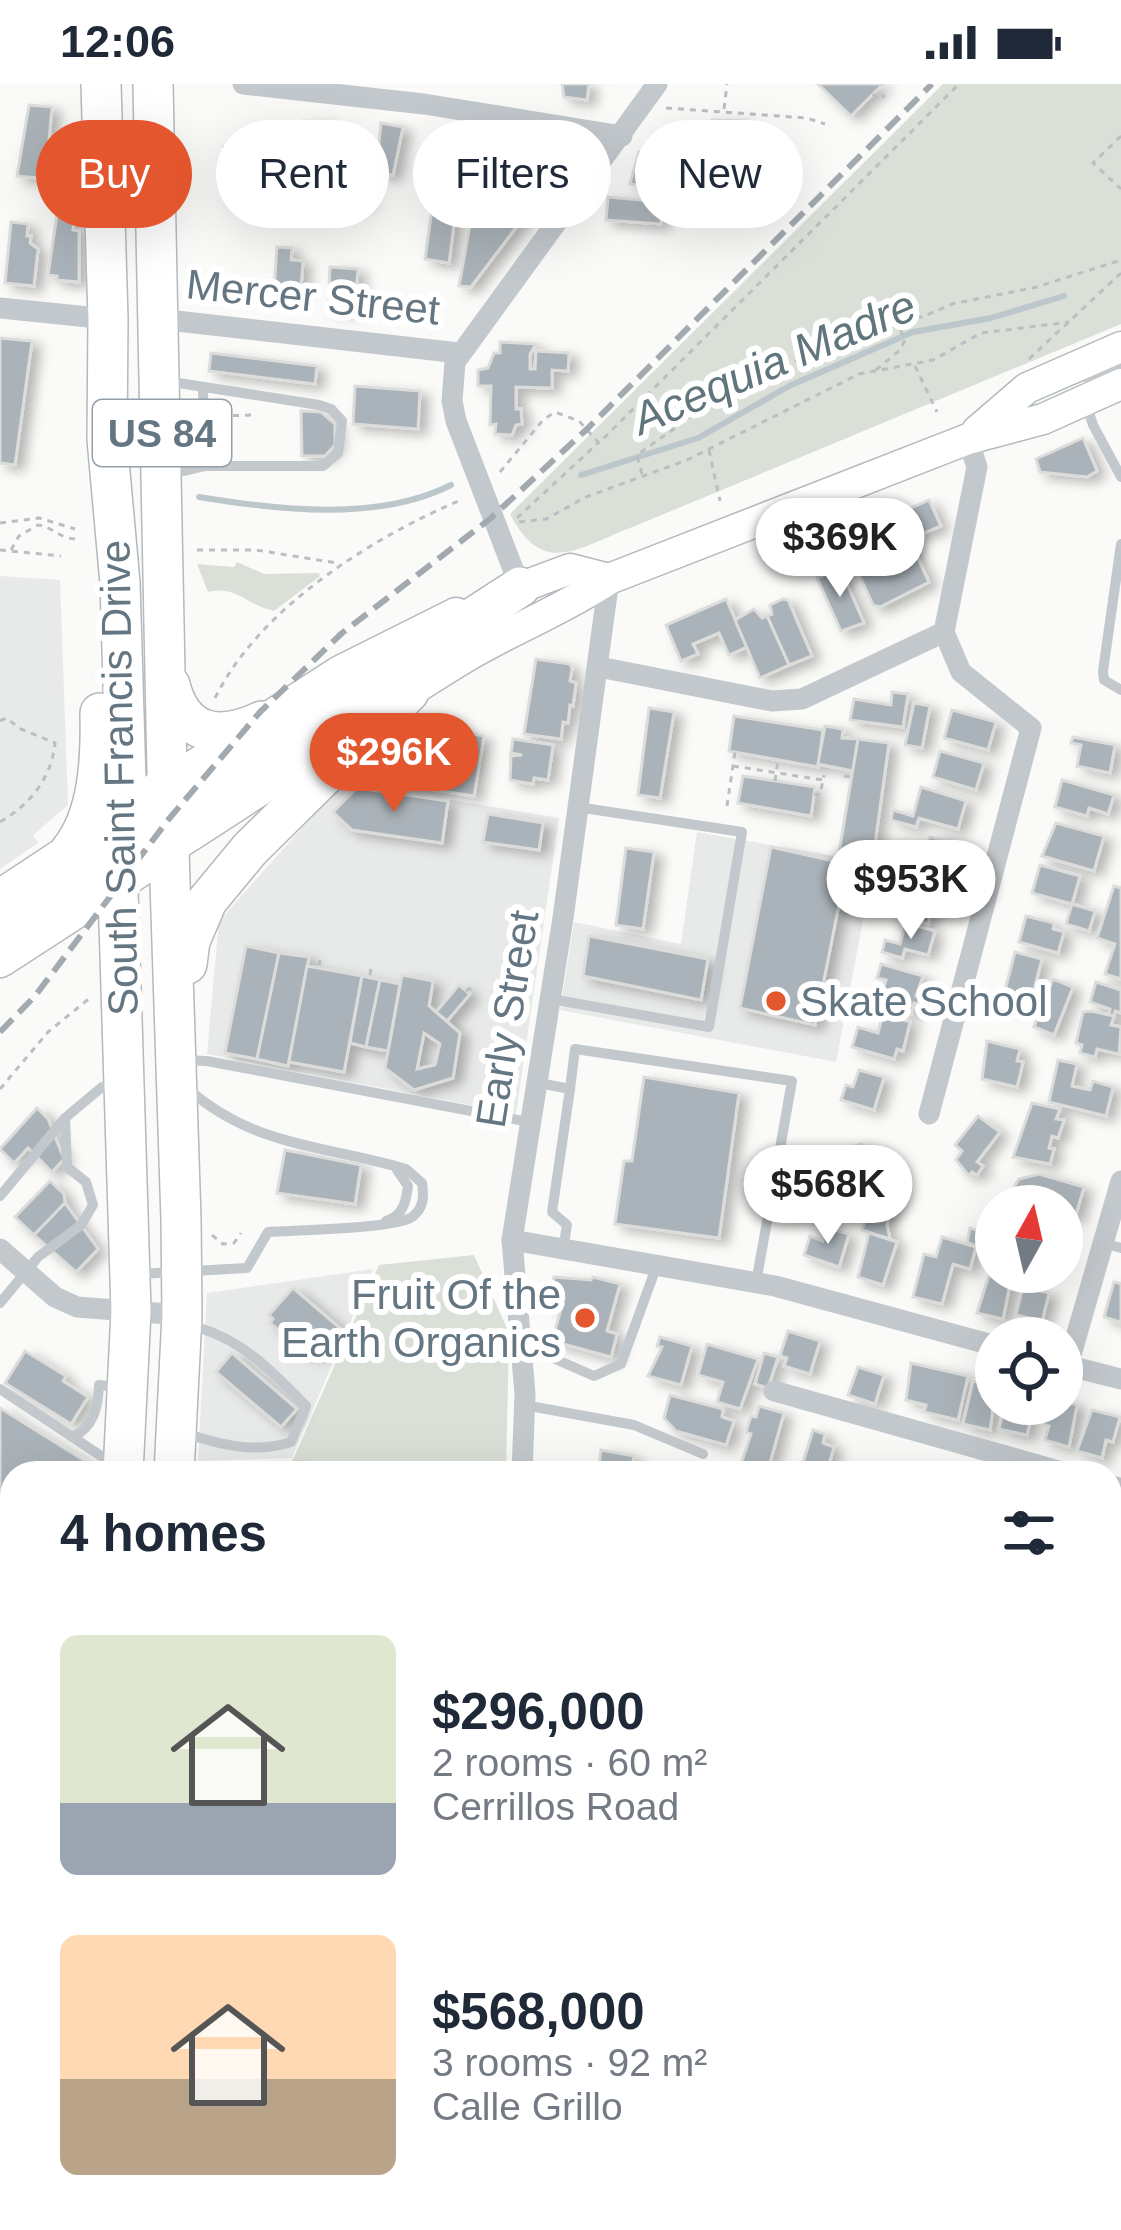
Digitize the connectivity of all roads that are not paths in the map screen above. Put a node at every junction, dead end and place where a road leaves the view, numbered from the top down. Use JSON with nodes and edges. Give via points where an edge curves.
{"nodes":[{"id":1,"x":101,"y":84,"type":"edge"},
{"id":2,"x":153,"y":84,"type":"edge"},
{"id":3,"x":243,"y":84,"type":"edge"},
{"id":4,"x":658,"y":84,"type":"edge"},
{"id":5,"x":319,"y":88,"type":"edge"},
{"id":6,"x":425,"y":94,"type":"edge"},
{"id":7,"x":622,"y":136,"type":"junction"},
{"id":8,"x":0,"y":308,"type":"edge"},
{"id":9,"x":108,"y":319,"type":"junction"},
{"id":10,"x":159,"y":319,"type":"junction"},
{"id":11,"x":1121,"y":347,"type":"edge"},
{"id":12,"x":459,"y":353,"type":"junction"},
{"id":13,"x":1121,"y":363,"type":"edge"},
{"id":14,"x":161,"y":380,"type":"junction"},
{"id":15,"x":1121,"y":385,"type":"edge"},
{"id":16,"x":203,"y":389,"type":"junction"},
{"id":17,"x":1085,"y":400,"type":"junction"},
{"id":18,"x":107,"y":439,"type":"junction"},
{"id":19,"x":968,"y":439,"type":"junction"},
{"id":20,"x":205,"y":466,"type":"junction"},
{"id":21,"x":163,"y":476,"type":"junction"},
{"id":22,"x":1121,"y":478,"type":"edge"},
{"id":23,"x":1121,"y":544,"type":"edge"},
{"id":24,"x":609,"y":579,"type":"junction"},
{"id":25,"x":520,"y":587,"type":"junction"},
{"id":26,"x":944,"y":632,"type":"junction"},
{"id":27,"x":599,"y":667,"type":"junction"},
{"id":28,"x":167,"y":685,"type":"junction"},
{"id":29,"x":1121,"y":690,"type":"edge"},
{"id":30,"x":409,"y":692,"type":"junction"},
{"id":31,"x":262,"y":721,"type":"junction"},
{"id":32,"x":577,"y":807,"type":"junction"},
{"id":33,"x":145,"y":832,"type":"junction"},
{"id":34,"x":70,"y":851,"type":"junction"},
{"id":35,"x":0,"y":898,"type":"edge"},
{"id":36,"x":0,"y":933,"type":"edge"},
{"id":37,"x":0,"y":958,"type":"edge"},
{"id":38,"x":548,"y":999,"type":"junction"},
{"id":39,"x":178,"y":1070,"type":"junction"},
{"id":40,"x":535,"y":1082,"type":"junction"},
{"id":41,"x":125,"y":1087,"type":"junction"},
{"id":42,"x":570,"y":1089,"type":"junction"},
{"id":43,"x":929,"y":1114,"type":"dead end"},
{"id":44,"x":65,"y":1118,"type":"junction"},
{"id":45,"x":530,"y":1122,"type":"junction"},
{"id":46,"x":1121,"y":1181,"type":"edge"},
{"id":47,"x":0,"y":1196,"type":"edge"},
{"id":48,"x":512,"y":1240,"type":"junction"},
{"id":49,"x":1112,"y":1245,"type":"edge"},
{"id":50,"x":0,"y":1249,"type":"edge"},
{"id":51,"x":563,"y":1249,"type":"junction"},
{"id":52,"x":656,"y":1265,"type":"junction"},
{"id":53,"x":25,"y":1271,"type":"junction"},
{"id":54,"x":182,"y":1274,"type":"junction"},
{"id":55,"x":756,"y":1283,"type":"junction"},
{"id":56,"x":130,"y":1292,"type":"junction"},
{"id":57,"x":0,"y":1303,"type":"edge"},
{"id":58,"x":1083,"y":1319,"type":"edge"},
{"id":59,"x":191,"y":1321,"type":"junction"},
{"id":60,"x":520,"y":1334,"type":"junction"},
{"id":61,"x":975,"y":1340,"type":"edge"},
{"id":62,"x":1083,"y":1370,"type":"edge"},
{"id":63,"x":1121,"y":1379,"type":"edge"},
{"id":64,"x":113,"y":1386,"type":"junction"},
{"id":65,"x":0,"y":1389,"type":"edge"},
{"id":66,"x":774,"y":1391,"type":"dead end"},
{"id":67,"x":524,"y":1405,"type":"junction"},
{"id":68,"x":194,"y":1436,"type":"dead end"},
{"id":69,"x":72,"y":1437,"type":"junction"},
{"id":70,"x":703,"y":1454,"type":"dead end"},
{"id":71,"x":112,"y":1461,"type":"edge"},
{"id":72,"x":123,"y":1461,"type":"edge"},
{"id":73,"x":175,"y":1461,"type":"edge"},
{"id":74,"x":522,"y":1461,"type":"edge"},
{"id":75,"x":1023,"y":1461,"type":"edge"}],
"edges":[{"from":1,"to":9,"type":"highway","name":"South Saint Francis Drive","number":"US 84"},
{"from":2,"to":10,"type":"highway","name":"South Saint Francis Drive","number":"US 84"},
{"from":3,"to":5,"type":"street"},
{"from":4,"to":7,"type":"street"},
{"from":5,"to":6,"type":"street"},
{"from":6,"to":7,"type":"street"},
{"from":7,"to":12,"type":"street"},
{"from":8,"to":9,"type":"street"},
{"from":9,"to":18,"type":"highway","name":"South Saint Francis Drive","number":"US 84"},
{"from":10,"to":12,"type":"street","name":"Mercer Street"},
{"from":10,"to":14,"type":"highway","name":"South Saint Francis Drive","number":"US 84"},
{"from":11,"to":19,"type":"main road","via":[[1027,388]]},
{"from":12,"to":25,"type":"street","via":[[456,421]]},
{"from":13,"to":17,"type":"lane","via":[[1094,375]]},
{"from":14,"to":16,"type":"lane"},
{"from":14,"to":21,"type":"highway","name":"South Saint Francis Drive","number":"US 84"},
{"from":15,"to":17,"type":"main road"},
{"from":16,"to":20,"type":"lane"},
{"from":16,"to":20,"type":"lane","via":[[331,410],[342,441],[323,466]]},
{"from":17,"to":19,"type":"main road"},
{"from":17,"to":22,"type":"lane"},
{"from":18,"to":33,"type":"highway","name":"South Saint Francis Drive","number":"US 84"},
{"from":18,"to":34,"type":"highway","via":[[97,504],[100,757],[86,826]]},
{"from":19,"to":24,"type":"main road"},
{"from":19,"to":26,"type":"street","via":[[977,467]]},
{"from":20,"to":21,"type":"lane"},
{"from":21,"to":28,"type":"highway","name":"South Saint Francis Drive","number":"US 84"},
{"from":23,"to":29,"type":"lane","via":[[1103,671]]},
{"from":24,"to":25,"type":"main road","via":[[570,569]]},
{"from":24,"to":27,"type":"street","name":"Early Street"},
{"from":24,"to":30,"type":"main road"},
{"from":25,"to":31,"type":"main road","via":[[378,649]]},
{"from":25,"to":33,"type":"highway"},
{"from":26,"to":27,"type":"street","via":[[802,699]]},
{"from":26,"to":43,"type":"street","via":[[961,672],[1031,728]]},
{"from":27,"to":32,"type":"street","name":"Early Street"},
{"from":28,"to":31,"type":"highway","via":[[180,714],[197,727],[218,733]]},
{"from":28,"to":33,"type":"highway","name":"South Saint Francis Drive","number":"US 84"},
{"from":30,"to":33,"type":"main road"},
{"from":30,"to":39,"type":"highway","via":[[207,901],[190,941]]},
{"from":31,"to":33,"type":"main road"},
{"from":32,"to":38,"type":"street","name":"Early Street"},
{"from":32,"to":38,"type":"lane","via":[[742,832],[710,1027]]},
{"from":33,"to":34,"type":"main road"},
{"from":33,"to":36,"type":"highway"},
{"from":33,"to":37,"type":"main road"},
{"from":33,"to":39,"type":"highway","name":"South Saint Francis Drive","number":"US 84"},
{"from":33,"to":41,"type":"highway","name":"South Saint Francis Drive","number":"US 84","via":[[108,981]]},
{"from":34,"to":35,"type":"main road"},
{"from":38,"to":40,"type":"street","name":"Early Street"},
{"from":39,"to":45,"type":"lane","via":[[207,1060]]},
{"from":39,"to":54,"type":"highway","name":"South Saint Francis Drive","number":"US 84"},
{"from":39,"to":54,"type":"lane","via":[[206,1107],[261,1136],[406,1169],[422,1183],[424,1198],[406,1220],[268,1232],[247,1268]]},
{"from":40,"to":42,"type":"lane"},
{"from":40,"to":45,"type":"street","name":"Early Street"},
{"from":41,"to":44,"type":"lane","via":[[102,1087]]},
{"from":41,"to":56,"type":"highway","name":"South Saint Francis Drive","number":"US 84"},
{"from":42,"to":51,"type":"lane","via":[[552,1212],[567,1225]]},
{"from":42,"to":55,"type":"lane","via":[[575,1049],[792,1081]]},
{"from":44,"to":47,"type":"lane"},
{"from":44,"to":53,"type":"lane","via":[[67,1167],[86,1182],[93,1205]]},
{"from":45,"to":48,"type":"street","name":"Early Street"},
{"from":46,"to":49,"type":"street"},
{"from":48,"to":51,"type":"street"},
{"from":48,"to":60,"type":"street","name":"Early Street"},
{"from":49,"to":58,"type":"street"},
{"from":50,"to":53,"type":"street"},
{"from":51,"to":52,"type":"street"},
{"from":52,"to":55,"type":"street"},
{"from":52,"to":60,"type":"lane","via":[[621,1364],[595,1376]]},
{"from":53,"to":56,"type":"street","via":[[77,1307]]},
{"from":53,"to":57,"type":"lane"},
{"from":54,"to":56,"type":"lane"},
{"from":54,"to":59,"type":"highway","name":"South Saint Francis Drive","number":"US 84"},
{"from":55,"to":61,"type":"street"},
{"from":56,"to":59,"type":"street"},
{"from":56,"to":64,"type":"highway","name":"South Saint Francis Drive","number":"US 84"},
{"from":59,"to":68,"type":"lane","via":[[267,1365],[306,1406],[290,1442],[270,1449]]},
{"from":59,"to":73,"type":"highway","name":"South Saint Francis Drive","number":"US 84"},
{"from":60,"to":67,"type":"street","name":"Early Street"},
{"from":62,"to":63,"type":"street"},
{"from":64,"to":69,"type":"lane"},
{"from":64,"to":72,"type":"highway","name":"South Saint Francis Drive","number":"US 84"},
{"from":65,"to":69,"type":"lane"},
{"from":66,"to":75,"type":"street"},
{"from":67,"to":70,"type":"lane","via":[[634,1425]]},
{"from":67,"to":74,"type":"street","name":"Early Street"},
{"from":69,"to":71,"type":"lane"}]}
